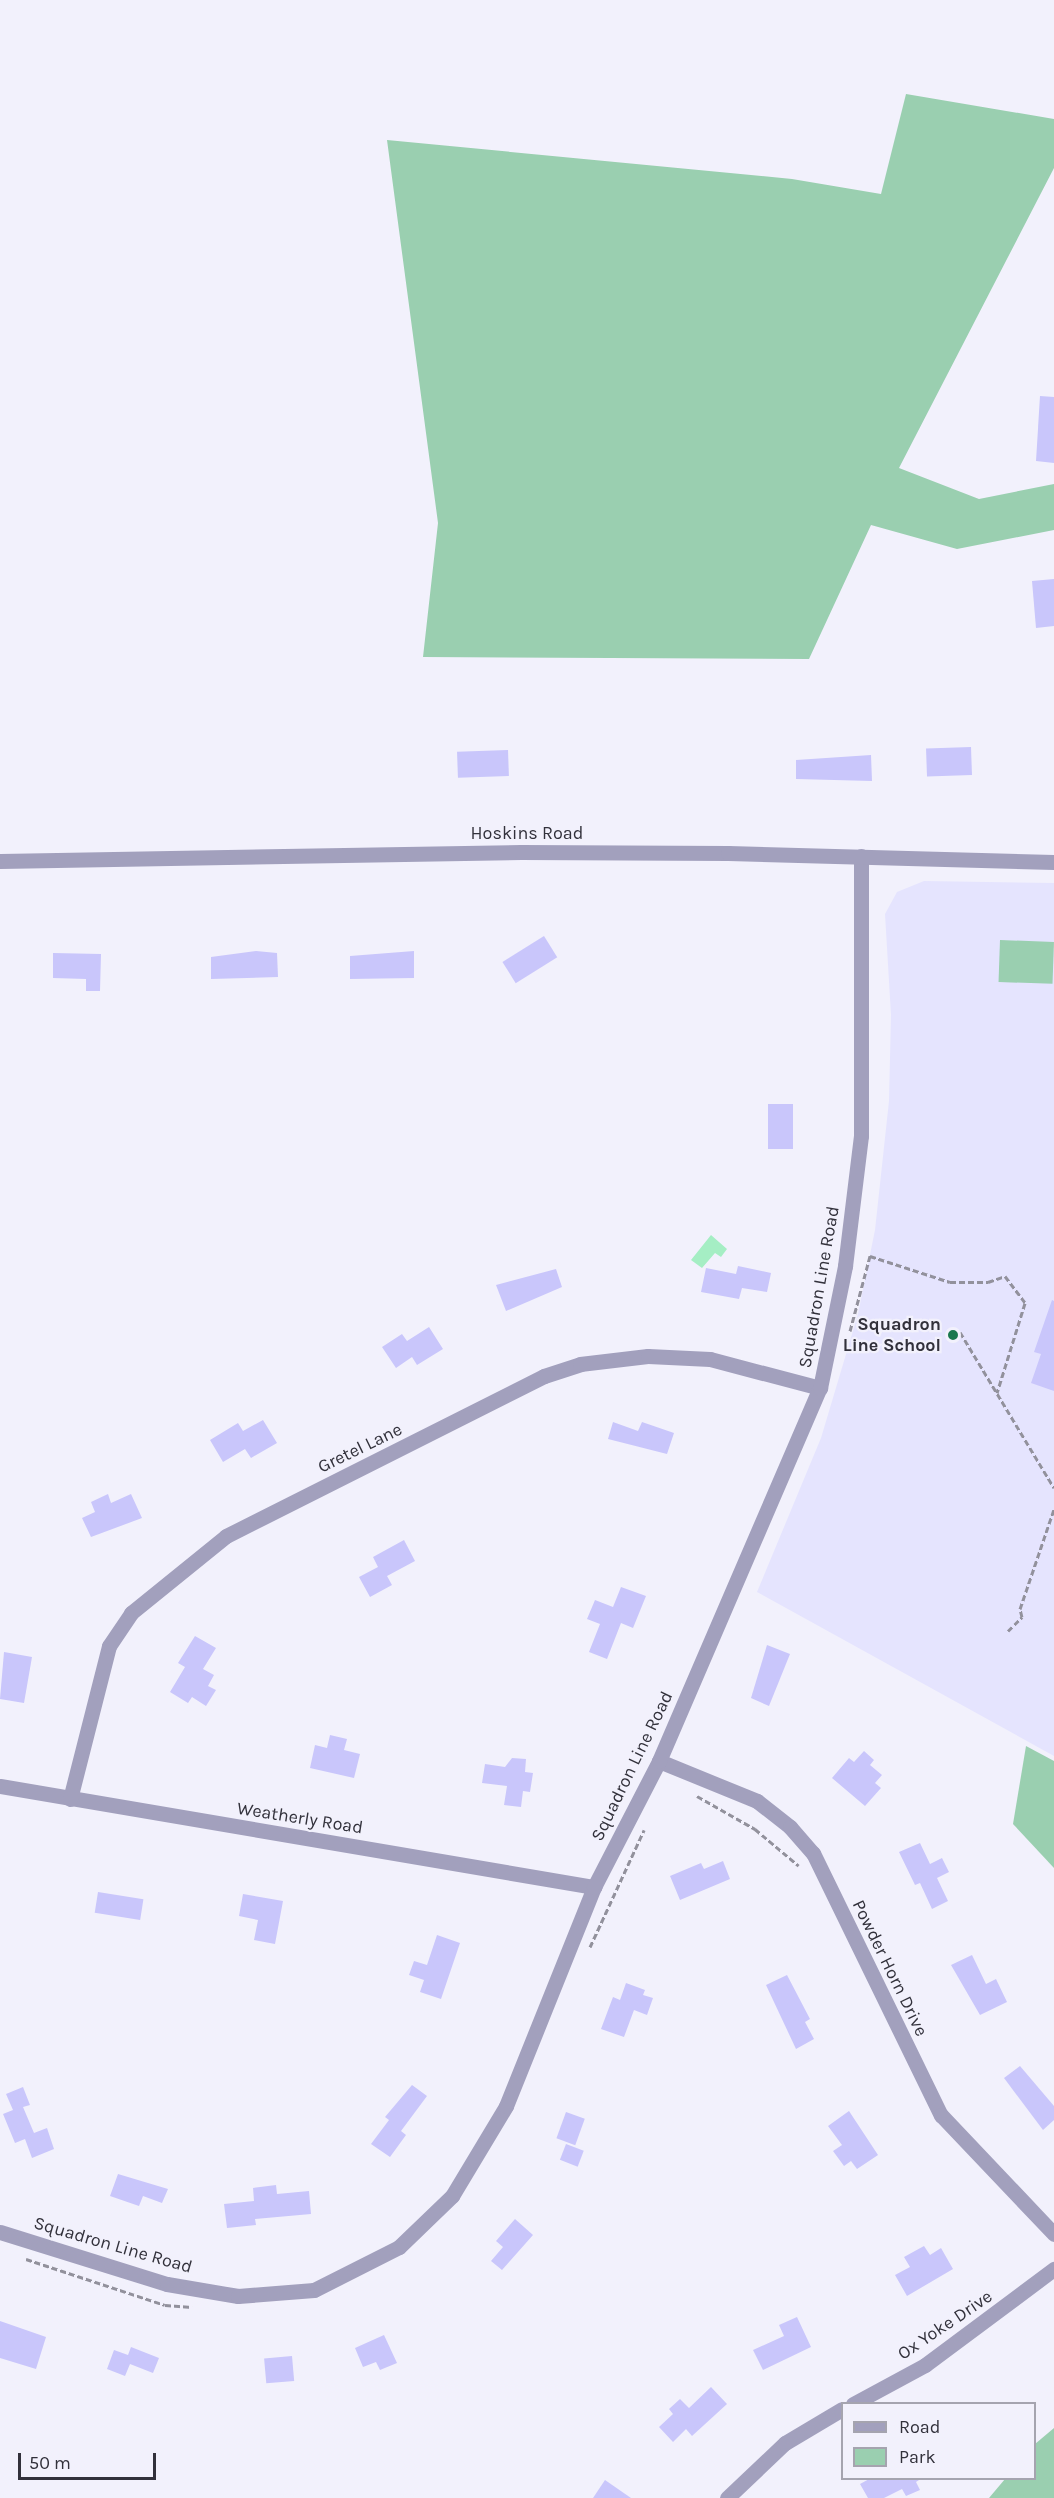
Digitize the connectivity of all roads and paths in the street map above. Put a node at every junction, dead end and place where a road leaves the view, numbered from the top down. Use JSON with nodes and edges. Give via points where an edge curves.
{"nodes":[{"id":1,"x":861,"y":856,"type":"junction"},
{"id":2,"x":0,"y":861,"type":"edge"},
{"id":3,"x":1054,"y":862,"type":"edge"},
{"id":4,"x":951,"y":1339,"type":"dead end"},
{"id":5,"x":848,"y":1340,"type":"dead end"},
{"id":6,"x":820,"y":1388,"type":"junction"},
{"id":7,"x":997,"y":1393,"type":"junction"},
{"id":8,"x":1054,"y":1488,"type":"edge"},
{"id":9,"x":1054,"y":1509,"type":"edge"},
{"id":10,"x":1008,"y":1630,"type":"dead end"},
{"id":11,"x":660,"y":1761,"type":"junction"},
{"id":12,"x":0,"y":1786,"type":"edge"},
{"id":13,"x":70,"y":1799,"type":"junction"},
{"id":14,"x":646,"y":1825,"type":"dead end"},
{"id":15,"x":594,"y":1887,"type":"junction"},
{"id":16,"x":586,"y":1955,"type":"dead end"},
{"id":17,"x":0,"y":2232,"type":"edge"},
{"id":18,"x":1054,"y":2234,"type":"edge"},
{"id":19,"x":22,"y":2258,"type":"dead end"},
{"id":20,"x":1054,"y":2270,"type":"edge"},
{"id":21,"x":198,"y":2307,"type":"dead end"},
{"id":22,"x":855,"y":2402,"type":"edge"},
{"id":23,"x":841,"y":2410,"type":"edge"},
{"id":24,"x":727,"y":2498,"type":"edge"}],
"edges":[{"from":1,"to":2,"type":"street","name":"Hoskins Road","via":[[521,852]]},
{"from":1,"to":3,"type":"street","name":"Hoskins Road"},
{"from":1,"to":6,"type":"street","name":"Squadron Line Road","via":[[861,1136],[845,1266]]},
{"from":4,"to":7,"type":"path","via":[[960,1332]]},
{"from":5,"to":7,"type":"path","via":[[870,1256],[950,1282],[988,1282],[1005,1276],[1025,1303]]},
{"from":6,"to":11,"type":"street","name":"Squadron Line Road"},
{"from":6,"to":13,"type":"street","name":"Gretel Lane","via":[[710,1359],[648,1356],[580,1364],[544,1376],[226,1536],[131,1613],[109,1646]]},
{"from":7,"to":8,"type":"path"},
{"from":9,"to":10,"type":"path","via":[[1020,1609],[1022,1617]]},
{"from":11,"to":15,"type":"street","name":"Squadron Line Road"},
{"from":11,"to":18,"type":"street","name":"Powder Horn Drive","via":[[757,1802],[790,1827],[813,1853],[941,2115]]},
{"from":12,"to":13,"type":"street","name":"Weatherly Road"},
{"from":13,"to":15,"type":"street","name":"Weatherly Road"},
{"from":14,"to":16,"type":"path"},
{"from":15,"to":17,"type":"street","name":"Squadron Line Road","via":[[506,2106],[452,2196],[399,2247],[314,2290],[238,2296],[167,2284]]},
{"from":19,"to":21,"type":"path","via":[[165,2305]]},
{"from":20,"to":22,"type":"street","name":"Ox Yoke Drive","via":[[925,2365]]},
{"from":23,"to":24,"type":"street","via":[[785,2443]]}]}
